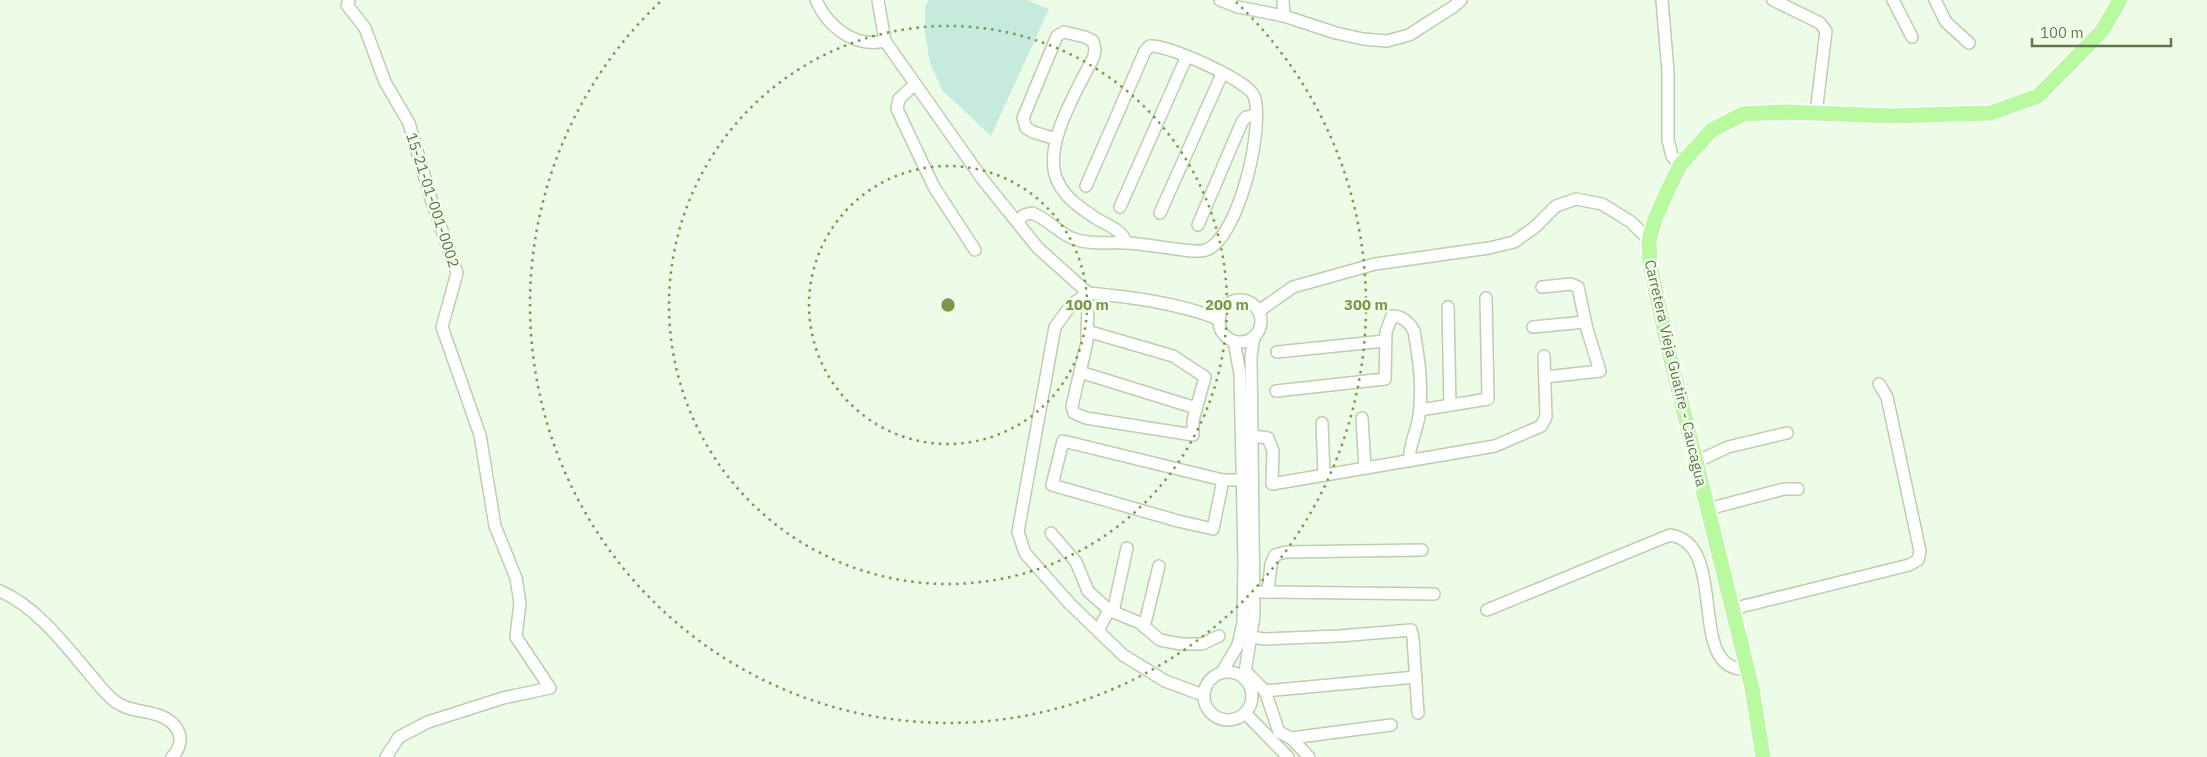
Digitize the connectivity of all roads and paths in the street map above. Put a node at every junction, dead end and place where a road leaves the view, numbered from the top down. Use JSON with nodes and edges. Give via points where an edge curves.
{"nodes":[{"id":1,"x":349,"y":0,"type":"edge"},
{"id":2,"x":816,"y":0,"type":"edge"},
{"id":3,"x":878,"y":0,"type":"edge"},
{"id":4,"x":1220,"y":0,"type":"edge"},
{"id":5,"x":1283,"y":0,"type":"edge"},
{"id":6,"x":1461,"y":0,"type":"edge"},
{"id":7,"x":1662,"y":0,"type":"edge"},
{"id":8,"x":1773,"y":0,"type":"edge"},
{"id":9,"x":1893,"y":0,"type":"edge"},
{"id":10,"x":1935,"y":0,"type":"edge"},
{"id":11,"x":2120,"y":0,"type":"edge"},
{"id":12,"x":1284,"y":16,"type":"junction"},
{"id":13,"x":1912,"y":37,"type":"dead end"},
{"id":14,"x":885,"y":41,"type":"junction"},
{"id":15,"x":1969,"y":43,"type":"dead end"},
{"id":16,"x":1187,"y":56,"type":"junction"},
{"id":17,"x":1222,"y":74,"type":"junction"},
{"id":18,"x":915,"y":84,"type":"junction"},
{"id":19,"x":1816,"y":113,"type":"junction"},
{"id":20,"x":1255,"y":114,"type":"junction"},
{"id":21,"x":1056,"y":139,"type":"junction"},
{"id":22,"x":1680,"y":166,"type":"junction"},
{"id":23,"x":1086,"y":186,"type":"dead end"},
{"id":24,"x":1120,"y":207,"type":"dead end"},
{"id":25,"x":1160,"y":213,"type":"dead end"},
{"id":26,"x":1017,"y":222,"type":"junction"},
{"id":27,"x":1198,"y":225,"type":"dead end"},
{"id":28,"x":1649,"y":240,"type":"junction"},
{"id":29,"x":1126,"y":243,"type":"junction"},
{"id":30,"x":974,"y":250,"type":"dead end"},
{"id":31,"x":1542,"y":287,"type":"dead end"},
{"id":32,"x":1085,"y":295,"type":"junction"},
{"id":33,"x":1486,"y":298,"type":"dead end"},
{"id":34,"x":1448,"y":307,"type":"dead end"},
{"id":35,"x":1259,"y":311,"type":"junction"},
{"id":36,"x":1219,"y":319,"type":"junction"},
{"id":37,"x":1585,"y":322,"type":"junction"},
{"id":38,"x":1533,"y":327,"type":"dead end"},
{"id":39,"x":1088,"y":331,"type":"junction"},
{"id":40,"x":1254,"y":337,"type":"junction"},
{"id":41,"x":1234,"y":341,"type":"junction"},
{"id":42,"x":1385,"y":341,"type":"junction"},
{"id":43,"x":1278,"y":352,"type":"dead end"},
{"id":44,"x":1544,"y":356,"type":"dead end"},
{"id":45,"x":1080,"y":372,"type":"junction"},
{"id":46,"x":1545,"y":377,"type":"junction"},
{"id":47,"x":1879,"y":384,"type":"dead end"},
{"id":48,"x":1276,"y":391,"type":"dead end"},
{"id":49,"x":1450,"y":405,"type":"junction"},
{"id":50,"x":1196,"y":408,"type":"junction"},
{"id":51,"x":1420,"y":410,"type":"junction"},
{"id":52,"x":1362,"y":418,"type":"dead end"},
{"id":53,"x":1322,"y":423,"type":"dead end"},
{"id":54,"x":1787,"y":433,"type":"dead end"},
{"id":55,"x":1252,"y":436,"type":"junction"},
{"id":56,"x":1409,"y":461,"type":"junction"},
{"id":57,"x":1696,"y":462,"type":"junction"},
{"id":58,"x":1365,"y":468,"type":"junction"},
{"id":59,"x":1324,"y":475,"type":"junction"},
{"id":60,"x":1223,"y":480,"type":"junction"},
{"id":61,"x":1242,"y":480,"type":"junction"},
{"id":62,"x":1798,"y":489,"type":"dead end"},
{"id":63,"x":1708,"y":509,"type":"junction"},
{"id":64,"x":1051,"y":533,"type":"dead end"},
{"id":65,"x":1127,"y":548,"type":"dead end"},
{"id":66,"x":1422,"y":550,"type":"dead end"},
{"id":67,"x":1159,"y":566,"type":"dead end"},
{"id":68,"x":0,"y":591,"type":"edge"},
{"id":69,"x":1254,"y":592,"type":"junction"},
{"id":70,"x":1268,"y":592,"type":"junction"},
{"id":71,"x":1434,"y":594,"type":"dead end"},
{"id":72,"x":1732,"y":609,"type":"junction"},
{"id":73,"x":1487,"y":610,"type":"dead end"},
{"id":74,"x":1111,"y":611,"type":"junction"},
{"id":75,"x":1144,"y":627,"type":"junction"},
{"id":76,"x":1098,"y":631,"type":"junction"},
{"id":77,"x":1218,"y":636,"type":"dead end"},
{"id":78,"x":1251,"y":637,"type":"junction"},
{"id":79,"x":1747,"y":669,"type":"junction"},
{"id":80,"x":1222,"y":672,"type":"junction"},
{"id":81,"x":1244,"y":674,"type":"junction"},
{"id":82,"x":1416,"y":677,"type":"junction"},
{"id":83,"x":1265,"y":691,"type":"junction"},
{"id":84,"x":1204,"y":695,"type":"junction"},
{"id":85,"x":1245,"y":713,"type":"junction"},
{"id":86,"x":1418,"y":713,"type":"dead end"},
{"id":87,"x":1391,"y":724,"type":"dead end"},
{"id":88,"x":1291,"y":738,"type":"junction"},
{"id":89,"x":172,"y":757,"type":"edge"},
{"id":90,"x":386,"y":757,"type":"edge"},
{"id":91,"x":1288,"y":757,"type":"edge"},
{"id":92,"x":1309,"y":757,"type":"edge"},
{"id":93,"x":1763,"y":757,"type":"edge"}],
"edges":[{"from":1,"to":90,"type":"street","name":"15-21-01-001-0002","via":[[347,5],[365,28],[385,82],[409,123],[457,273],[442,327],[480,434],[496,526],[516,578],[520,603],[516,637],[550,688],[503,698],[428,722],[399,737]]},
{"from":2,"to":14,"type":"street","via":[[822,14],[840,33],[867,42]]},
{"from":3,"to":14,"type":"street"},
{"from":4,"to":12,"type":"street"},
{"from":5,"to":12,"type":"street"},
{"from":6,"to":12,"type":"street","via":[[1409,35],[1387,41],[1336,33]]},
{"from":7,"to":22,"type":"street","via":[[1668,72],[1668,140],[1672,156]]},
{"from":8,"to":19,"type":"street","via":[[1820,23],[1826,31]]},
{"from":9,"to":13,"type":"street"},
{"from":10,"to":15,"type":"street","via":[[1946,22]]},
{"from":11,"to":19,"type":"main road","name":"Carretera Vieja Guatire - Caucagua","via":[[2102,30],[2038,96],[1991,113],[1891,116]]},
{"from":14,"to":18,"type":"street"},
{"from":16,"to":17,"type":"street"},
{"from":16,"to":23,"type":"street","via":[[1160,46],[1146,49]]},
{"from":16,"to":24,"type":"street"},
{"from":17,"to":20,"type":"street","via":[[1252,92]]},
{"from":17,"to":25,"type":"street"},
{"from":18,"to":26,"type":"street"},
{"from":18,"to":30,"type":"street","via":[[899,99],[897,109],[934,186]]},
{"from":19,"to":22,"type":"main road","name":"Carretera Vieja Guatire - Caucagua","via":[[1743,114],[1712,130]]},
{"from":20,"to":27,"type":"street","via":[[1242,122]]},
{"from":20,"to":29,"type":"street","via":[[1254,139],[1243,194],[1231,223],[1217,243],[1207,250],[1197,251]]},
{"from":21,"to":21,"type":"street","via":[[1095,53],[1093,41],[1064,32],[1057,36],[1023,118],[1026,128]]},
{"from":21,"to":29,"type":"street","via":[[1054,164],[1058,182],[1078,206],[1120,233]]},
{"from":22,"to":28,"type":"main road","name":"Carretera Vieja Guatire - Caucagua","via":[[1655,219]]},
{"from":26,"to":29,"type":"street","via":[[1032,213],[1074,239]]},
{"from":26,"to":32,"type":"street"},
{"from":28,"to":35,"type":"street","via":[[1631,222],[1602,204],[1576,199],[1556,206],[1514,242],[1375,264],[1294,287]]},
{"from":28,"to":57,"type":"main road","name":"Carretera Vieja Guatire - Caucagua","via":[[1650,265]]},
{"from":31,"to":37,"type":"street","via":[[1578,286]]},
{"from":32,"to":36,"type":"street","via":[[1117,296],[1192,309]]},
{"from":32,"to":39,"type":"street"},
{"from":32,"to":76,"type":"street","via":[[1071,305],[1055,327],[1018,532],[1025,552]]},
{"from":33,"to":49,"type":"street","via":[[1488,399]]},
{"from":34,"to":49,"type":"street"},
{"from":35,"to":36,"type":"street","via":[[1249,302],[1236,300],[1224,307]]},
{"from":35,"to":40,"type":"street","via":[[1261,325]]},
{"from":36,"to":41,"type":"street","via":[[1222,333]]},
{"from":37,"to":38,"type":"street"},
{"from":37,"to":46,"type":"street","via":[[1600,371]]},
{"from":39,"to":45,"type":"street"},
{"from":39,"to":50,"type":"street","via":[[1173,356],[1205,377]]},
{"from":40,"to":41,"type":"street","via":[[1248,341]]},
{"from":40,"to":55,"type":"street","via":[[1251,356]]},
{"from":41,"to":61,"type":"street","via":[[1240,374]]},
{"from":42,"to":43,"type":"street"},
{"from":42,"to":48,"type":"street","via":[[1385,379]]},
{"from":42,"to":51,"type":"street","via":[[1392,316],[1400,316],[1414,331],[1422,386]]},
{"from":44,"to":46,"type":"street"},
{"from":45,"to":50,"type":"street"},
{"from":45,"to":50,"type":"street","via":[[1072,406],[1074,413],[1086,418],[1193,435]]},
{"from":46,"to":56,"type":"street","via":[[1546,417],[1541,426],[1495,446]]},
{"from":47,"to":72,"type":"street","via":[[1887,397],[1920,551],[1918,560],[1910,565]]},
{"from":49,"to":51,"type":"street"},
{"from":51,"to":56,"type":"street"},
{"from":52,"to":58,"type":"street"},
{"from":53,"to":59,"type":"street"},
{"from":54,"to":57,"type":"street","via":[[1728,447]]},
{"from":55,"to":59,"type":"street","via":[[1268,438],[1272,451],[1272,484]]},
{"from":55,"to":69,"type":"street"},
{"from":56,"to":58,"type":"street"},
{"from":57,"to":63,"type":"main road","name":"Carretera Vieja Guatire - Caucagua"},
{"from":58,"to":59,"type":"street"},
{"from":60,"to":60,"type":"street","via":[[1063,441],[1052,485],[1213,530]]},
{"from":60,"to":61,"type":"street"},
{"from":61,"to":80,"type":"street","via":[[1243,623],[1238,645]]},
{"from":62,"to":63,"type":"street","via":[[1784,489]]},
{"from":63,"to":72,"type":"main road","name":"Carretera Vieja Guatire - Caucagua"},
{"from":64,"to":74,"type":"street","via":[[1076,562],[1088,592]]},
{"from":65,"to":74,"type":"street"},
{"from":66,"to":70,"type":"street","via":[[1286,552],[1275,555]]},
{"from":67,"to":75,"type":"street"},
{"from":68,"to":89,"type":"street","via":[[13,597],[64,643],[115,702],[134,711],[161,716],[173,724],[179,732],[180,741]]},
{"from":69,"to":70,"type":"street"},
{"from":69,"to":78,"type":"street"},
{"from":70,"to":71,"type":"street"},
{"from":72,"to":79,"type":"main road","name":"Carretera Vieja Guatire - Caucagua"},
{"from":73,"to":79,"type":"street","via":[[1670,535],[1680,537],[1695,550],[1700,565],[1719,657],[1727,666]]},
{"from":74,"to":75,"type":"street"},
{"from":74,"to":76,"type":"street"},
{"from":75,"to":77,"type":"street","via":[[1160,640],[1181,644],[1202,644]]},
{"from":76,"to":84,"type":"street","via":[[1123,655],[1165,681]]},
{"from":78,"to":81,"type":"street"},
{"from":78,"to":82,"type":"street","via":[[1339,636],[1411,630]]},
{"from":79,"to":93,"type":"main road","name":"Carretera Vieja Guatire - Caucagua"},
{"from":80,"to":81,"type":"street"},
{"from":80,"to":84,"type":"street","via":[[1209,680]]},
{"from":81,"to":83,"type":"street"},
{"from":81,"to":85,"type":"street","via":[[1252,691]]},
{"from":82,"to":83,"type":"street"},
{"from":82,"to":86,"type":"street"},
{"from":83,"to":88,"type":"street","via":[[1279,732]]},
{"from":84,"to":85,"type":"street","via":[[1208,710],[1222,720],[1238,718]]},
{"from":85,"to":91,"type":"street"},
{"from":87,"to":88,"type":"street"},
{"from":88,"to":92,"type":"street"}]}
